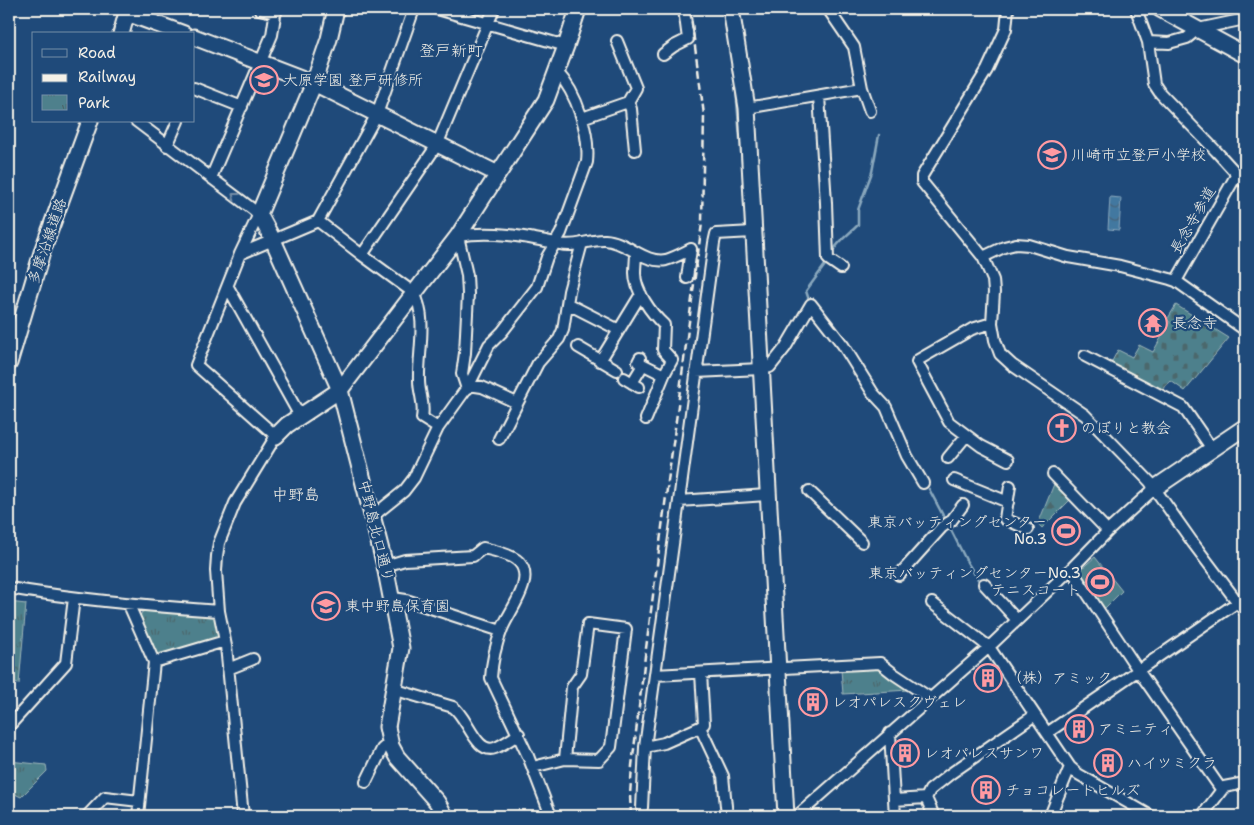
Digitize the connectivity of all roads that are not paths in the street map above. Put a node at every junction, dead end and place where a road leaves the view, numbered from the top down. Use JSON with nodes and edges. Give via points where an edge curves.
{"nodes":[{"id":1,"x":259,"y":9,"type":"edge"},
{"id":2,"x":336,"y":9,"type":"edge"},
{"id":3,"x":414,"y":9,"type":"edge"},
{"id":4,"x":437,"y":9,"type":"edge"},
{"id":5,"x":494,"y":9,"type":"edge"},
{"id":6,"x":578,"y":9,"type":"edge"},
{"id":7,"x":684,"y":9,"type":"edge"},
{"id":8,"x":731,"y":9,"type":"edge"},
{"id":9,"x":828,"y":9,"type":"edge"},
{"id":10,"x":1008,"y":9,"type":"edge"},
{"id":11,"x":1136,"y":9,"type":"edge"},
{"id":12,"x":1160,"y":9,"type":"edge"},
{"id":13,"x":128,"y":11,"type":"edge"},
{"id":14,"x":276,"y":11,"type":"edge"},
{"id":15,"x":1245,"y":19,"type":"edge"},
{"id":16,"x":488,"y":24,"type":"junction"},
{"id":17,"x":1198,"y":28,"type":"junction"},
{"id":18,"x":122,"y":32,"type":"edge"},
{"id":19,"x":179,"y":32,"type":"edge"},
{"id":20,"x":195,"y":37,"type":"edge"},
{"id":21,"x":617,"y":41,"type":"dead end"},
{"id":22,"x":1148,"y":42,"type":"junction"},
{"id":23,"x":566,"y":46,"type":"junction"},
{"id":24,"x":664,"y":54,"type":"dead end"},
{"id":25,"x":1245,"y":55,"type":"edge"},
{"id":26,"x":261,"y":61,"type":"junction"},
{"id":27,"x":557,"y":72,"type":"junction"},
{"id":28,"x":314,"y":83,"type":"junction"},
{"id":29,"x":195,"y":88,"type":"edge"},
{"id":30,"x":862,"y":88,"type":"junction"},
{"id":31,"x":819,"y":96,"type":"junction"},
{"id":32,"x":628,"y":102,"type":"junction"},
{"id":33,"x":242,"y":107,"type":"junction"},
{"id":34,"x":747,"y":108,"type":"junction"},
{"id":35,"x":870,"y":111,"type":"dead end"},
{"id":36,"x":377,"y":114,"type":"junction"},
{"id":37,"x":582,"y":118,"type":"junction"},
{"id":38,"x":90,"y":122,"type":"edge"},
{"id":39,"x":137,"y":122,"type":"edge"},
{"id":40,"x":178,"y":122,"type":"edge"},
{"id":41,"x":437,"y":145,"type":"junction"},
{"id":42,"x":168,"y":146,"type":"junction"},
{"id":43,"x":635,"y":150,"type":"dead end"},
{"id":44,"x":498,"y":174,"type":"junction"},
{"id":45,"x":1237,"y":174,"type":"junction"},
{"id":46,"x":211,"y":178,"type":"junction"},
{"id":47,"x":1245,"y":183,"type":"edge"},
{"id":48,"x":259,"y":214,"type":"junction"},
{"id":49,"x":318,"y":221,"type":"junction"},
{"id":50,"x":753,"y":232,"type":"junction"},
{"id":51,"x":458,"y":236,"type":"junction"},
{"id":52,"x":273,"y":240,"type":"junction"},
{"id":53,"x":556,"y":243,"type":"junction"},
{"id":54,"x":582,"y":243,"type":"junction"},
{"id":55,"x":636,"y":252,"type":"junction"},
{"id":56,"x":240,"y":254,"type":"junction"},
{"id":57,"x":362,"y":255,"type":"junction"},
{"id":58,"x":983,"y":258,"type":"junction"},
{"id":59,"x":840,"y":268,"type":"dead end"},
{"id":60,"x":687,"y":278,"type":"dead end"},
{"id":61,"x":1176,"y":282,"type":"junction"},
{"id":62,"x":228,"y":287,"type":"junction"},
{"id":63,"x":414,"y":293,"type":"junction"},
{"id":64,"x":641,"y":294,"type":"junction"},
{"id":65,"x":568,"y":304,"type":"junction"},
{"id":66,"x":992,"y":323,"type":"junction"},
{"id":67,"x":619,"y":330,"type":"junction"},
{"id":68,"x":1245,"y":330,"type":"edge"},
{"id":69,"x":578,"y":347,"type":"dead end"},
{"id":70,"x":1085,"y":356,"type":"dead end"},
{"id":71,"x":600,"y":361,"type":"junction"},
{"id":72,"x":9,"y":363,"type":"edge"},
{"id":73,"x":761,"y":369,"type":"junction"},
{"id":74,"x":696,"y":372,"type":"junction"},
{"id":75,"x":664,"y":375,"type":"junction"},
{"id":76,"x":468,"y":387,"type":"junction"},
{"id":77,"x":340,"y":390,"type":"junction"},
{"id":78,"x":517,"y":403,"type":"junction"},
{"id":79,"x":300,"y":416,"type":"junction"},
{"id":80,"x":646,"y":419,"type":"dead end"},
{"id":81,"x":1245,"y":427,"type":"edge"},
{"id":82,"x":438,"y":428,"type":"junction"},
{"id":83,"x":276,"y":436,"type":"junction"},
{"id":84,"x":966,"y":436,"type":"junction"},
{"id":85,"x":499,"y":439,"type":"dead end"},
{"id":86,"x":1212,"y":449,"type":"junction"},
{"id":87,"x":948,"y":458,"type":"dead end"},
{"id":88,"x":1008,"y":460,"type":"dead end"},
{"id":89,"x":1053,"y":474,"type":"dead end"},
{"id":90,"x":954,"y":480,"type":"dead end"},
{"id":91,"x":923,"y":482,"type":"dead end"},
{"id":92,"x":1010,"y":486,"type":"dead end"},
{"id":93,"x":1155,"y":488,"type":"junction"},
{"id":94,"x":809,"y":491,"type":"dead end"},
{"id":95,"x":768,"y":495,"type":"junction"},
{"id":96,"x":679,"y":501,"type":"junction"},
{"id":97,"x":1008,"y":502,"type":"junction"},
{"id":98,"x":963,"y":505,"type":"dead end"},
{"id":99,"x":372,"y":516,"type":"junction"},
{"id":100,"x":1028,"y":530,"type":"dead end"},
{"id":101,"x":1108,"y":531,"type":"junction"},
{"id":102,"x":862,"y":542,"type":"dead end"},
{"id":103,"x":385,"y":566,"type":"junction"},
{"id":104,"x":1071,"y":569,"type":"junction"},
{"id":105,"x":899,"y":575,"type":"dead end"},
{"id":106,"x":984,"y":584,"type":"dead end"},
{"id":107,"x":9,"y":588,"type":"edge"},
{"id":108,"x":74,"y":598,"type":"junction"},
{"id":109,"x":393,"y":598,"type":"junction"},
{"id":110,"x":1242,"y":600,"type":"edge"},
{"id":111,"x":932,"y":603,"type":"dead end"},
{"id":112,"x":128,"y":605,"type":"junction"},
{"id":113,"x":220,"y":611,"type":"junction"},
{"id":114,"x":1245,"y":612,"type":"edge"},
{"id":115,"x":1017,"y":620,"type":"junction"},
{"id":116,"x":501,"y":631,"type":"junction"},
{"id":117,"x":226,"y":641,"type":"junction"},
{"id":118,"x":989,"y":647,"type":"junction"},
{"id":119,"x":253,"y":659,"type":"dead end"},
{"id":120,"x":154,"y":662,"type":"junction"},
{"id":121,"x":777,"y":668,"type":"junction"},
{"id":122,"x":228,"y":669,"type":"junction"},
{"id":123,"x":1138,"y":670,"type":"junction"},
{"id":124,"x":701,"y":673,"type":"junction"},
{"id":125,"x":655,"y":675,"type":"junction"},
{"id":126,"x":393,"y":689,"type":"junction"},
{"id":127,"x":930,"y":698,"type":"junction"},
{"id":128,"x":1035,"y":715,"type":"junction"},
{"id":129,"x":9,"y":726,"type":"edge"},
{"id":130,"x":700,"y":727,"type":"junction"},
{"id":131,"x":890,"y":733,"type":"junction"},
{"id":132,"x":1047,"y":733,"type":"junction"},
{"id":133,"x":519,"y":734,"type":"junction"},
{"id":134,"x":390,"y":742,"type":"junction"},
{"id":135,"x":645,"y":747,"type":"junction"},
{"id":136,"x":565,"y":759,"type":"junction"},
{"id":137,"x":533,"y":767,"type":"junction"},
{"id":138,"x":1070,"y":767,"type":"junction"},
{"id":139,"x":366,"y":782,"type":"dead end"},
{"id":140,"x":1245,"y":783,"type":"edge"},
{"id":141,"x":1221,"y":789,"type":"junction"},
{"id":142,"x":926,"y":798,"type":"junction"},
{"id":143,"x":894,"y":800,"type":"junction"},
{"id":144,"x":139,"y":801,"type":"junction"},
{"id":145,"x":642,"y":808,"type":"dead end"},
{"id":146,"x":87,"y":816,"type":"edge"},
{"id":147,"x":138,"y":816,"type":"edge"},
{"id":148,"x":243,"y":816,"type":"edge"},
{"id":149,"x":445,"y":816,"type":"edge"},
{"id":150,"x":551,"y":816,"type":"edge"},
{"id":151,"x":727,"y":816,"type":"edge"},
{"id":152,"x":786,"y":816,"type":"edge"},
{"id":153,"x":797,"y":816,"type":"edge"},
{"id":154,"x":895,"y":816,"type":"edge"},
{"id":155,"x":934,"y":816,"type":"edge"},
{"id":156,"x":1050,"y":816,"type":"edge"},
{"id":157,"x":1151,"y":816,"type":"edge"},
{"id":158,"x":1202,"y":816,"type":"edge"}],
"edges":[{"from":1,"to":14,"type":"street"},
{"from":2,"to":28,"type":"street"},
{"from":3,"to":36,"type":"street"},
{"from":4,"to":16,"type":"street"},
{"from":5,"to":16,"type":"street"},
{"from":6,"to":23,"type":"street"},
{"from":7,"to":24,"type":"street","via":[[688,39]]},
{"from":8,"to":34,"type":"street"},
{"from":9,"to":30,"type":"street","via":[[854,47]]},
{"from":10,"to":58,"type":"street","via":[[1006,28],[987,70],[922,176],[922,182]]},
{"from":11,"to":22,"type":"street"},
{"from":12,"to":17,"type":"street"},
{"from":13,"to":18,"type":"street"},
{"from":13,"to":19,"type":"street"},
{"from":14,"to":26,"type":"street","via":[[272,34]]},
{"from":15,"to":17,"type":"street"},
{"from":16,"to":23,"type":"street"},
{"from":16,"to":41,"type":"street"},
{"from":17,"to":22,"type":"street","via":[[1187,38],[1169,43]]},
{"from":17,"to":25,"type":"street"},
{"from":20,"to":26,"type":"street"},
{"from":21,"to":32,"type":"street","via":[[636,88]]},
{"from":22,"to":45,"type":"street","via":[[1154,84],[1160,93]]},
{"from":23,"to":27,"type":"street"},
{"from":26,"to":28,"type":"street"},
{"from":26,"to":33,"type":"street"},
{"from":27,"to":37,"type":"street","via":[[568,86]]},
{"from":27,"to":44,"type":"street","via":[[546,100]]},
{"from":28,"to":36,"type":"street"},
{"from":28,"to":48,"type":"street"},
{"from":29,"to":33,"type":"street"},
{"from":30,"to":31,"type":"street"},
{"from":30,"to":35,"type":"street"},
{"from":31,"to":34,"type":"street"},
{"from":31,"to":59,"type":"street","via":[[830,261]]},
{"from":32,"to":37,"type":"street"},
{"from":32,"to":43,"type":"street"},
{"from":33,"to":46,"type":"street"},
{"from":34,"to":50,"type":"street"},
{"from":36,"to":41,"type":"street"},
{"from":36,"to":49,"type":"street"},
{"from":37,"to":53,"type":"street","via":[[588,150],[586,162]]},
{"from":38,"to":72,"type":"street","name":"多摩沿線道路","via":[[43,249]]},
{"from":39,"to":42,"type":"street"},
{"from":40,"to":42,"type":"street"},
{"from":41,"to":44,"type":"street"},
{"from":41,"to":57,"type":"street"},
{"from":42,"to":46,"type":"street"},
{"from":44,"to":51,"type":"street"},
{"from":45,"to":47,"type":"street"},
{"from":45,"to":61,"type":"street","name":"長念寺参道"},
{"from":48,"to":46,"type":"street","one_way":true},
{"from":48,"to":52,"type":"street","name":"中野島北口通り"},
{"from":48,"to":56,"type":"street"},
{"from":49,"to":52,"type":"street"},
{"from":49,"to":57,"type":"street"},
{"from":50,"to":73,"type":"street"},
{"from":50,"to":74,"type":"street","via":[[716,234]]},
{"from":51,"to":53,"type":"street","via":[[497,234]]},
{"from":51,"to":63,"type":"street"},
{"from":51,"to":76,"type":"street","via":[[467,275],[466,345],[462,374]]},
{"from":52,"to":56,"type":"street"},
{"from":52,"to":77,"type":"street","name":"中野島北口通り"},
{"from":53,"to":54,"type":"street"},
{"from":53,"to":76,"type":"street","via":[[547,257],[537,287],[489,346]]},
{"from":54,"to":55,"type":"street","via":[[606,240],[621,243]]},
{"from":54,"to":65,"type":"street"},
{"from":55,"to":60,"type":"street","via":[[654,260],[665,260],[691,249]]},
{"from":55,"to":64,"type":"street","via":[[634,275]]},
{"from":56,"to":62,"type":"street"},
{"from":57,"to":63,"type":"street"},
{"from":58,"to":61,"type":"street","via":[[1004,247],[1029,245]]},
{"from":58,"to":66,"type":"street","via":[[993,280]]},
{"from":61,"to":68,"type":"street"},
{"from":62,"to":79,"type":"street"},
{"from":62,"to":83,"type":"street","via":[[196,365]]},
{"from":63,"to":77,"type":"street"},
{"from":63,"to":82,"type":"street","via":[[418,299],[422,337],[418,382],[424,406],[422,418]]},
{"from":64,"to":67,"type":"street"},
{"from":64,"to":75,"type":"street","via":[[650,312],[664,325],[663,350],[672,360]]},
{"from":65,"to":67,"type":"street"},
{"from":65,"to":78,"type":"street","via":[[559,339],[538,364]]},
{"from":66,"to":84,"type":"street","via":[[972,329],[917,362],[948,422]]},
{"from":66,"to":93,"type":"street","via":[[996,347],[1006,361],[1085,415]]},
{"from":67,"to":71,"type":"street"},
{"from":69,"to":71,"type":"street"},
{"from":70,"to":86,"type":"street","via":[[1183,407]]},
{"from":71,"to":75,"type":"street","via":[[628,380],[642,361]]},
{"from":73,"to":74,"type":"street"},
{"from":73,"to":91,"type":"street","via":[[770,367],[785,348],[811,304],[886,407],[904,450]]},
{"from":73,"to":95,"type":"street"},
{"from":74,"to":96,"type":"street"},
{"from":75,"to":80,"type":"street"},
{"from":76,"to":78,"type":"street","via":[[482,388]]},
{"from":76,"to":82,"type":"street"},
{"from":77,"to":79,"type":"street"},
{"from":77,"to":99,"type":"street","name":"中野島北口通り"},
{"from":78,"to":85,"type":"street"},
{"from":79,"to":83,"type":"street"},
{"from":81,"to":86,"type":"street"},
{"from":82,"to":99,"type":"street","via":[[414,478],[404,491]]},
{"from":83,"to":113,"type":"street","via":[[235,503],[219,543],[216,571]]},
{"from":84,"to":87,"type":"street"},
{"from":84,"to":88,"type":"street"},
{"from":86,"to":93,"type":"street"},
{"from":89,"to":101,"type":"street"},
{"from":90,"to":97,"type":"street"},
{"from":92,"to":97,"type":"street"},
{"from":93,"to":101,"type":"street"},
{"from":93,"to":110,"type":"street","via":[[1193,543]]},
{"from":94,"to":102,"type":"street"},
{"from":95,"to":96,"type":"street"},
{"from":95,"to":121,"type":"street"},
{"from":96,"to":125,"type":"street"},
{"from":97,"to":100,"type":"street","via":[[1005,519]]},
{"from":98,"to":105,"type":"street"},
{"from":99,"to":103,"type":"street","name":"中野島北口通り"},
{"from":101,"to":104,"type":"street"},
{"from":103,"to":109,"type":"street","name":"中野島北口通り"},
{"from":103,"to":116,"type":"street","via":[[405,560],[473,556],[483,548],[512,557],[519,562],[524,582]]},
{"from":104,"to":115,"type":"street"},
{"from":104,"to":123,"type":"street"},
{"from":106,"to":115,"type":"street"},
{"from":107,"to":108,"type":"street"},
{"from":108,"to":112,"type":"street"},
{"from":108,"to":129,"type":"street","via":[[66,663]]},
{"from":109,"to":116,"type":"street"},
{"from":109,"to":126,"type":"street","name":"中野島北口通り","via":[[401,648]]},
{"from":110,"to":114,"type":"street"},
{"from":110,"to":123,"type":"street"},
{"from":111,"to":118,"type":"street"},
{"from":112,"to":113,"type":"street"},
{"from":112,"to":120,"type":"street"},
{"from":113,"to":117,"type":"street"},
{"from":115,"to":118,"type":"street"},
{"from":116,"to":133,"type":"street","via":[[491,678]]},
{"from":117,"to":120,"type":"street"},
{"from":117,"to":122,"type":"street"},
{"from":118,"to":127,"type":"street"},
{"from":118,"to":128,"type":"street"},
{"from":119,"to":122,"type":"street"},
{"from":120,"to":144,"type":"street"},
{"from":121,"to":124,"type":"street"},
{"from":121,"to":127,"type":"street","via":[[880,663]]},
{"from":121,"to":152,"type":"street"},
{"from":122,"to":148,"type":"street"},
{"from":123,"to":132,"type":"street"},
{"from":123,"to":141,"type":"street"},
{"from":124,"to":125,"type":"street"},
{"from":124,"to":130,"type":"street","via":[[704,724]]},
{"from":125,"to":135,"type":"street"},
{"from":126,"to":133,"type":"street","via":[[453,707],[459,711],[480,746],[487,749],[493,749]]},
{"from":126,"to":134,"type":"street","name":"中野島北口通り","via":[[387,727]]},
{"from":127,"to":131,"type":"street"},
{"from":128,"to":132,"type":"street"},
{"from":128,"to":142,"type":"street","via":[[950,774],[930,790]]},
{"from":130,"to":135,"type":"street","via":[[664,743]]},
{"from":130,"to":151,"type":"street","via":[[723,776]]},
{"from":131,"to":143,"type":"street"},
{"from":131,"to":153,"type":"street"},
{"from":132,"to":138,"type":"street"},
{"from":133,"to":137,"type":"street"},
{"from":134,"to":139,"type":"street","via":[[382,749]]},
{"from":134,"to":149,"type":"street","name":"中野島北口通り","via":[[397,757],[437,802]]},
{"from":135,"to":145,"type":"street"},
{"from":136,"to":136,"type":"street","via":[[572,687],[581,674],[588,624],[626,629],[611,747],[600,760]]},
{"from":136,"to":137,"type":"street"},
{"from":137,"to":150,"type":"street"},
{"from":138,"to":156,"type":"street"},
{"from":138,"to":157,"type":"street"},
{"from":140,"to":141,"type":"street"},
{"from":141,"to":158,"type":"street"},
{"from":142,"to":143,"type":"street"},
{"from":142,"to":155,"type":"street"},
{"from":143,"to":154,"type":"street"},
{"from":144,"to":146,"type":"street","via":[[105,797]]},
{"from":144,"to":147,"type":"street"}]}
